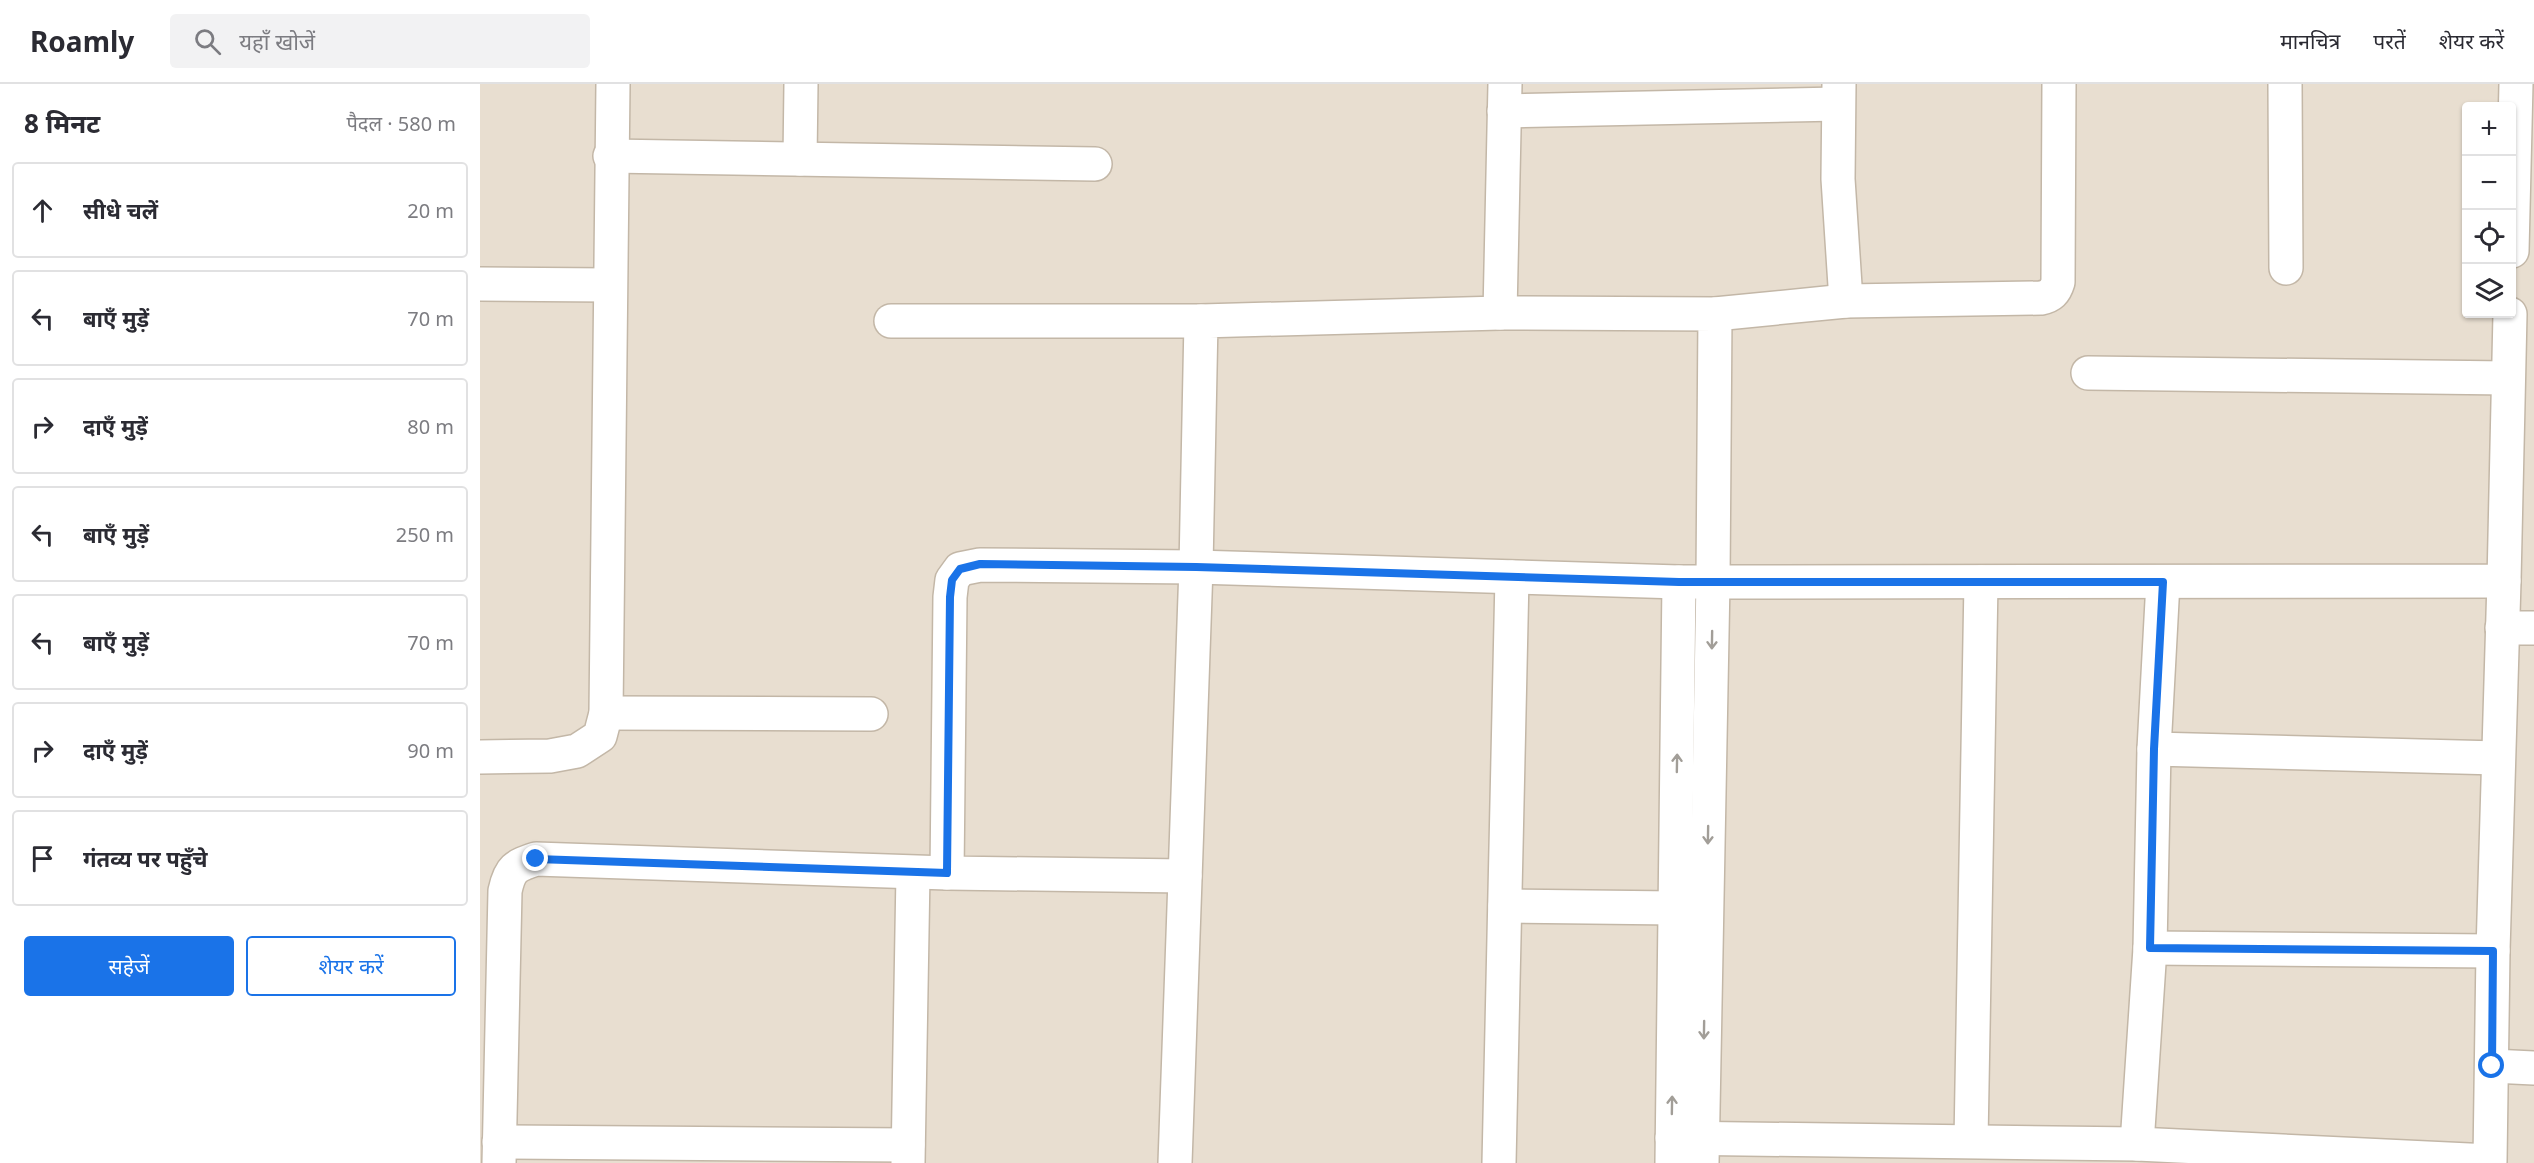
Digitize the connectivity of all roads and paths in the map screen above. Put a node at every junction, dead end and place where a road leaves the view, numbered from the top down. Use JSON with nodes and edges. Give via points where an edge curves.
{"nodes":[{"id":1,"x":613,"y":84,"type":"edge"},
{"id":2,"x":801,"y":84,"type":"edge"},
{"id":3,"x":2059,"y":84,"type":"edge"},
{"id":4,"x":2286,"y":84,"type":"edge"},
{"id":5,"x":1839,"y":94,"type":"edge"},
{"id":6,"x":1505,"y":98,"type":"edge"},
{"id":7,"x":2521,"y":104,"type":"edge"},
{"id":8,"x":610,"y":156,"type":"junction"},
{"id":9,"x":800,"y":159,"type":"junction"},
{"id":10,"x":1095,"y":165,"type":"dead end"},
{"id":11,"x":2514,"y":210,"type":"edge"},
{"id":12,"x":2286,"y":268,"type":"dead end"},
{"id":13,"x":480,"y":284,"type":"edge"},
{"id":14,"x":609,"y":285,"type":"junction"},
{"id":15,"x":1846,"y":301,"type":"junction"},
{"id":16,"x":1500,"y":313,"type":"junction"},
{"id":17,"x":1715,"y":314,"type":"junction"},
{"id":18,"x":2510,"y":318,"type":"edge"},
{"id":19,"x":891,"y":321,"type":"dead end"},
{"id":20,"x":1202,"y":321,"type":"junction"},
{"id":21,"x":2088,"y":373,"type":"dead end"},
{"id":22,"x":2508,"y":378,"type":"junction"},
{"id":23,"x":2521,"y":420,"type":"edge"},
{"id":24,"x":1196,"y":567,"type":"junction"},
{"id":25,"x":1512,"y":577,"type":"junction"},
{"id":26,"x":1713,"y":581,"type":"junction"},
{"id":27,"x":2504,"y":581,"type":"junction"},
{"id":28,"x":1679,"y":582,"type":"junction"},
{"id":29,"x":1981,"y":582,"type":"junction"},
{"id":30,"x":2163,"y":582,"type":"junction"},
{"id":31,"x":2518,"y":628,"type":"edge"},
{"id":32,"x":606,"y":713,"type":"junction"},
{"id":33,"x":871,"y":714,"type":"dead end"},
{"id":34,"x":2154,"y":749,"type":"junction"},
{"id":35,"x":480,"y":757,"type":"edge"},
{"id":36,"x":2499,"y":758,"type":"junction"},
{"id":37,"x":913,"y":873,"type":"junction"},
{"id":38,"x":947,"y":873,"type":"junction"},
{"id":39,"x":1185,"y":876,"type":"junction"},
{"id":40,"x":1505,"y":906,"type":"junction"},
{"id":41,"x":1691,"y":907,"type":"junction"},
{"id":42,"x":2150,"y":948,"type":"junction"},
{"id":43,"x":2493,"y":951,"type":"junction"},
{"id":44,"x":2492,"y":1066,"type":"junction"},
{"id":45,"x":2534,"y":1068,"type":"edge"},
{"id":46,"x":1971,"y":1142,"type":"junction"},
{"id":47,"x":2137,"y":1144,"type":"junction"},
{"id":48,"x":1687,"y":1151,"type":"edge"},
{"id":49,"x":2016,"y":1152,"type":"edge"},
{"id":50,"x":499,"y":1153,"type":"edge"},
{"id":51,"x":908,"y":1154,"type":"edge"},
{"id":52,"x":2490,"y":1162,"type":"edge"},
{"id":53,"x":1175,"y":1163,"type":"edge"},
{"id":54,"x":1499,"y":1163,"type":"edge"}],
"edges":[{"from":1,"to":8,"type":"street"},
{"from":2,"to":9,"type":"street"},
{"from":3,"to":15,"type":"street","via":[[2056,290],[2041,298]]},
{"from":4,"to":12,"type":"street"},
{"from":5,"to":6,"type":"street"},
{"from":5,"to":15,"type":"street","via":[[1838,179]]},
{"from":6,"to":16,"type":"street"},
{"from":7,"to":11,"type":"street"},
{"from":8,"to":9,"type":"street"},
{"from":8,"to":14,"type":"street"},
{"from":9,"to":10,"type":"street"},
{"from":13,"to":14,"type":"street"},
{"from":14,"to":32,"type":"street"},
{"from":15,"to":17,"type":"street"},
{"from":16,"to":17,"type":"street"},
{"from":16,"to":20,"type":"street"},
{"from":17,"to":26,"type":"street"},
{"from":18,"to":22,"type":"street"},
{"from":19,"to":20,"type":"street"},
{"from":20,"to":24,"type":"street"},
{"from":21,"to":22,"type":"street"},
{"from":22,"to":23,"type":"street"},
{"from":23,"to":27,"type":"street"},
{"from":24,"to":25,"type":"street"},
{"from":24,"to":38,"type":"street","via":[[980,564],[960,569],[952,580],[950,597]]},
{"from":24,"to":39,"type":"street"},
{"from":25,"to":28,"type":"street"},
{"from":25,"to":40,"type":"street"},
{"from":26,"to":28,"type":"street"},
{"from":26,"to":29,"type":"street"},
{"from":26,"to":41,"type":"street","one_way":true},
{"from":27,"to":30,"type":"street"},
{"from":27,"to":31,"type":"street"},
{"from":41,"to":28,"type":"street","one_way":true},
{"from":29,"to":30,"type":"street"},
{"from":29,"to":46,"type":"street"},
{"from":30,"to":34,"type":"street"},
{"from":31,"to":36,"type":"street"},
{"from":32,"to":33,"type":"street"},
{"from":32,"to":35,"type":"street","via":[[600,736],[577,751],[550,756]]},
{"from":34,"to":36,"type":"street"},
{"from":34,"to":42,"type":"street"},
{"from":36,"to":43,"type":"street"},
{"from":37,"to":38,"type":"street"},
{"from":37,"to":50,"type":"street","via":[[536,859],[518,865],[508,875],[505,891]]},
{"from":37,"to":51,"type":"street"},
{"from":38,"to":39,"type":"street"},
{"from":39,"to":53,"type":"street"},
{"from":40,"to":41,"type":"street"},
{"from":40,"to":54,"type":"street"},
{"from":41,"to":48,"type":"street"},
{"from":42,"to":43,"type":"street"},
{"from":42,"to":47,"type":"street"},
{"from":43,"to":44,"type":"street"},
{"from":44,"to":45,"type":"street"},
{"from":44,"to":52,"type":"street"},
{"from":46,"to":48,"type":"street"},
{"from":46,"to":49,"type":"street"},
{"from":47,"to":49,"type":"street"},
{"from":47,"to":52,"type":"street"},
{"from":50,"to":51,"type":"street"}]}
